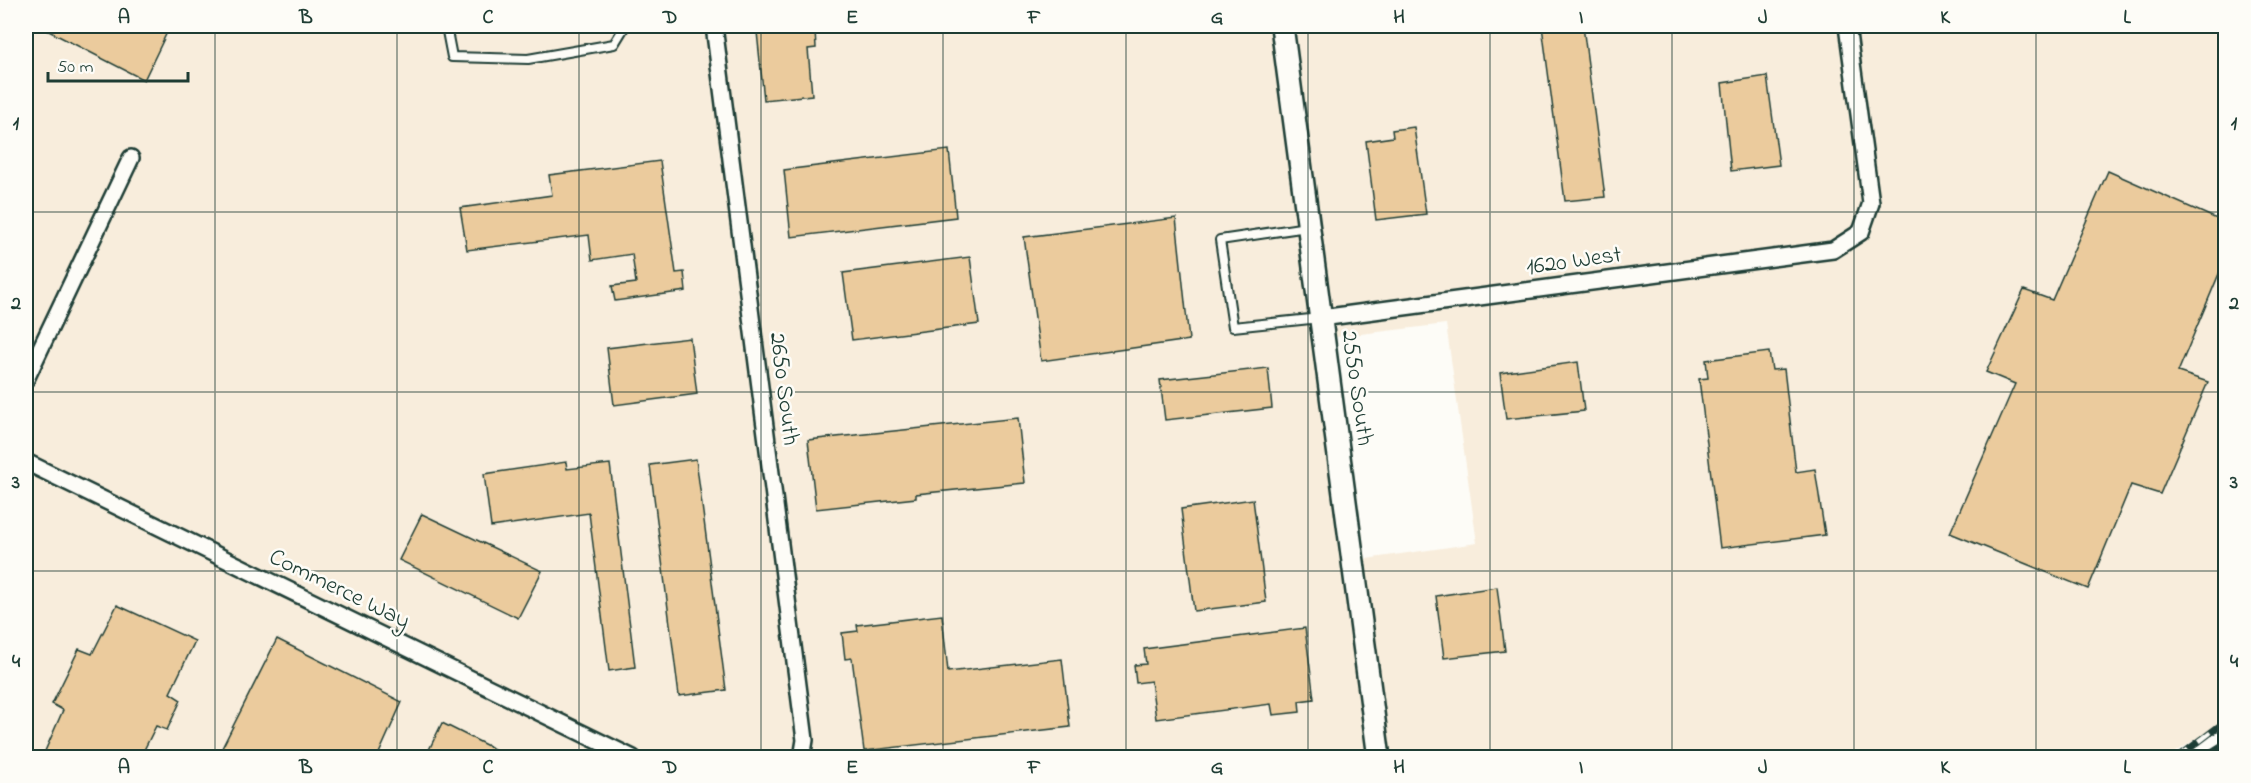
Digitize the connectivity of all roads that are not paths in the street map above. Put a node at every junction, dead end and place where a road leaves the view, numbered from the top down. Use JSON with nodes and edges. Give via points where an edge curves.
{"nodes":[{"id":1,"x":446,"y":26,"type":"edge"},
{"id":2,"x":626,"y":26,"type":"edge"},
{"id":3,"x":714,"y":26,"type":"edge"},
{"id":4,"x":1282,"y":26,"type":"edge"},
{"id":5,"x":1847,"y":26,"type":"edge"},
{"id":6,"x":131,"y":158,"type":"dead end"},
{"id":7,"x":1309,"y":227,"type":"junction"},
{"id":8,"x":1321,"y":318,"type":"junction"},
{"id":9,"x":26,"y":379,"type":"edge"},
{"id":10,"x":26,"y":462,"type":"edge"},
{"id":11,"x":633,"y":758,"type":"edge"},
{"id":12,"x":802,"y":758,"type":"edge"},
{"id":13,"x":1379,"y":758,"type":"edge"}],
"edges":[{"from":1,"to":2,"type":"lane","via":[[452,57],[528,59],[614,44]]},
{"from":3,"to":12,"type":"street","name":"2650 South","via":[[805,740]]},
{"from":4,"to":7,"type":"main road","name":"2550 South"},
{"from":5,"to":8,"type":"street","name":"1620 West","via":[[1871,203],[1861,232],[1833,250]]},
{"from":6,"to":9,"type":"street"},
{"from":7,"to":8,"type":"main road","name":"2550 South"},
{"from":7,"to":8,"type":"lane","via":[[1220,240],[1233,327]]},
{"from":8,"to":13,"type":"main road","name":"2550 South"},
{"from":10,"to":11,"type":"street","name":"Commerce Way"}]}
